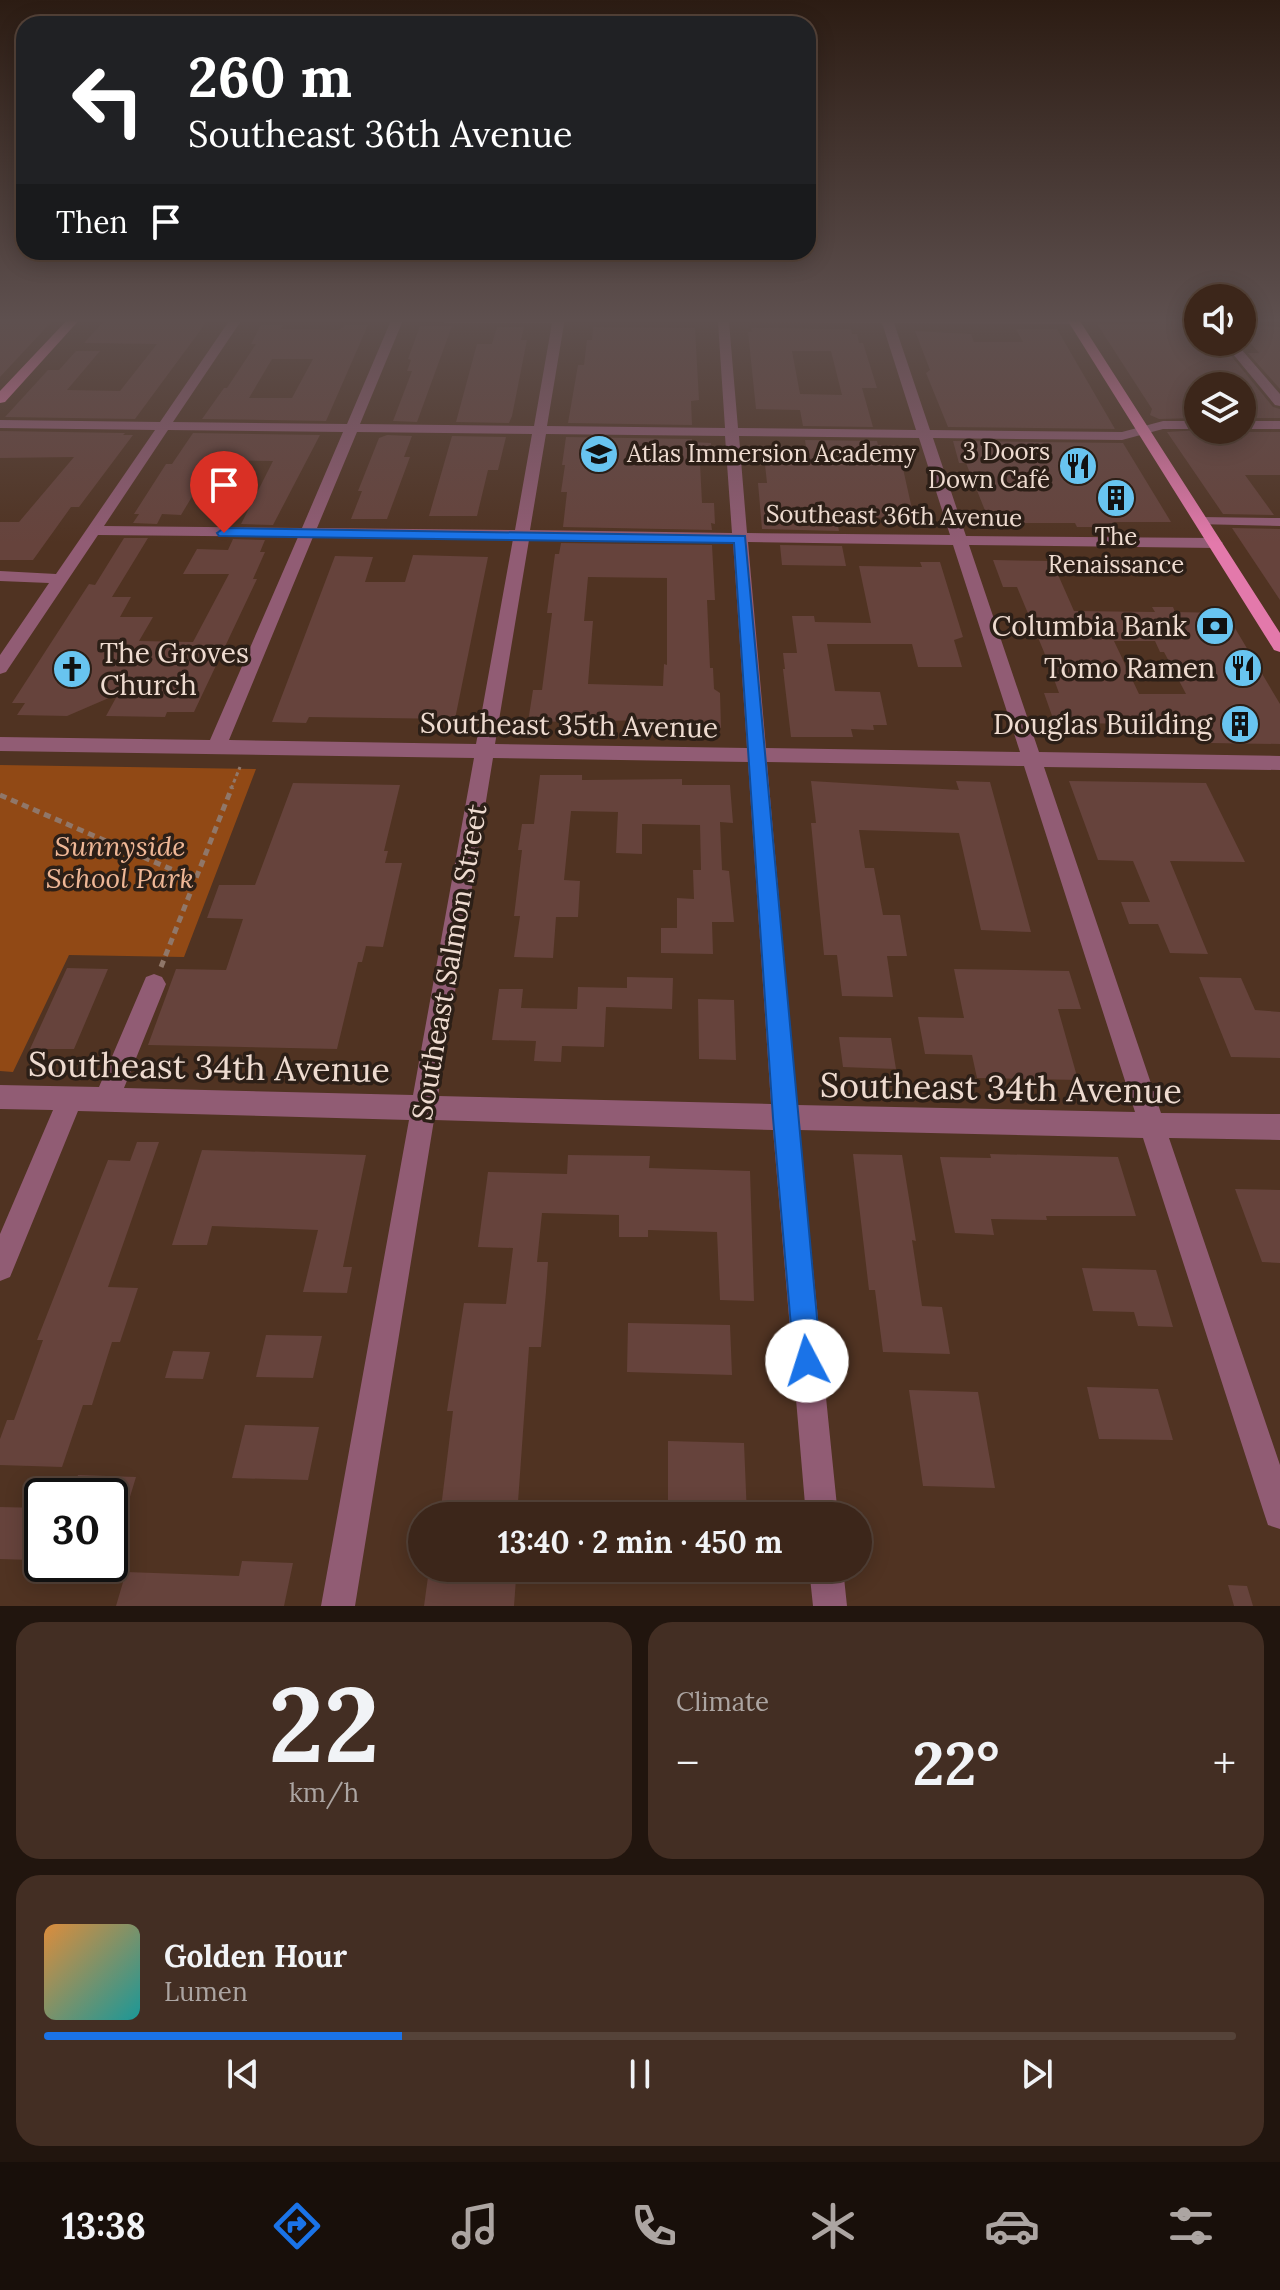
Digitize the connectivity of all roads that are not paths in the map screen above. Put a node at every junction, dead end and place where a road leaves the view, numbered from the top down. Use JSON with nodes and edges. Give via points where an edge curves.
{"nodes":[{"id":1,"x":186,"y":393,"type":"edge"},
{"id":2,"x":367,"y":393,"type":"edge"},
{"id":3,"x":546,"y":393,"type":"edge"},
{"id":4,"x":729,"y":393,"type":"edge"},
{"id":5,"x":910,"y":393,"type":"edge"},
{"id":6,"x":1120,"y":393,"type":"edge"},
{"id":7,"x":0,"y":424,"type":"edge"},
{"id":8,"x":1184,"y":425,"type":"edge"},
{"id":9,"x":1256,"y":425,"type":"edge"},
{"id":10,"x":1280,"y":425,"type":"edge"},
{"id":11,"x":164,"y":426,"type":"junction"},
{"id":12,"x":352,"y":428,"type":"junction"},
{"id":13,"x":1143,"y":430,"type":"junction"},
{"id":14,"x":540,"y":431,"type":"junction"},
{"id":15,"x":732,"y":432,"type":"junction"},
{"id":16,"x":922,"y":433,"type":"junction"},
{"id":17,"x":1200,"y":521,"type":"junction"},
{"id":18,"x":1280,"y":522,"type":"edge"},
{"id":19,"x":93,"y":530,"type":"junction"},
{"id":20,"x":307,"y":534,"type":"junction"},
{"id":21,"x":522,"y":537,"type":"junction"},
{"id":22,"x":740,"y":539,"type":"junction"},
{"id":23,"x":959,"y":542,"type":"junction"},
{"id":24,"x":1215,"y":543,"type":"junction"},
{"id":25,"x":0,"y":576,"type":"edge"},
{"id":26,"x":60,"y":579,"type":"junction"},
{"id":27,"x":1280,"y":646,"type":"edge"},
{"id":28,"x":0,"y":668,"type":"edge"},
{"id":29,"x":0,"y":744,"type":"edge"},
{"id":30,"x":217,"y":747,"type":"junction"},
{"id":31,"x":485,"y":752,"type":"junction"},
{"id":32,"x":756,"y":757,"type":"junction"},
{"id":33,"x":1031,"y":761,"type":"junction"},
{"id":34,"x":1280,"y":763,"type":"edge"},
{"id":35,"x":154,"y":984,"type":"road end"},
{"id":36,"x":0,"y":1097,"type":"edge"},
{"id":37,"x":71,"y":1098,"type":"junction"},
{"id":38,"x":107,"y":1099,"type":"junction"},
{"id":39,"x":425,"y":1106,"type":"junction"},
{"id":40,"x":785,"y":1118,"type":"junction"},
{"id":41,"x":1152,"y":1125,"type":"junction"},
{"id":42,"x":1280,"y":1127,"type":"edge"},
{"id":43,"x":0,"y":1267,"type":"edge"},
{"id":44,"x":821,"y":1502,"type":"edge"},
{"id":45,"x":1280,"y":1513,"type":"edge"},
{"id":46,"x":827,"y":1582,"type":"edge"},
{"id":47,"x":338,"y":1606,"type":"edge"},
{"id":48,"x":830,"y":1606,"type":"edge"}],
"edges":[{"from":1,"to":11,"type":"street"},
{"from":2,"to":12,"type":"street"},
{"from":3,"to":14,"type":"street","name":"Southeast Salmon Street"},
{"from":4,"to":15,"type":"street"},
{"from":5,"to":16,"type":"street"},
{"from":6,"to":13,"type":"main road"},
{"from":7,"to":11,"type":"street"},
{"from":8,"to":13,"type":"street"},
{"from":9,"to":10,"type":"street"},
{"from":11,"to":12,"type":"street"},
{"from":11,"to":19,"type":"street"},
{"from":12,"to":14,"type":"street"},
{"from":12,"to":20,"type":"street"},
{"from":13,"to":16,"type":"street","via":[[1122,436]]},
{"from":13,"to":17,"type":"main road"},
{"from":14,"to":15,"type":"street"},
{"from":14,"to":21,"type":"street","name":"Southeast Salmon Street"},
{"from":15,"to":16,"type":"street"},
{"from":15,"to":22,"type":"street"},
{"from":16,"to":23,"type":"street"},
{"from":17,"to":18,"type":"street"},
{"from":17,"to":24,"type":"main road"},
{"from":19,"to":20,"type":"street","name":"Southeast 36th Avenue"},
{"from":19,"to":26,"type":"street"},
{"from":20,"to":21,"type":"street","name":"Southeast 36th Avenue"},
{"from":20,"to":30,"type":"street"},
{"from":21,"to":22,"type":"street","name":"Southeast 36th Avenue"},
{"from":21,"to":31,"type":"street","name":"Southeast Salmon Street"},
{"from":22,"to":23,"type":"street","name":"Southeast 36th Avenue"},
{"from":22,"to":32,"type":"street"},
{"from":23,"to":24,"type":"street","name":"Southeast 36th Avenue"},
{"from":23,"to":33,"type":"street"},
{"from":24,"to":27,"type":"main road"},
{"from":25,"to":26,"type":"street"},
{"from":26,"to":28,"type":"street"},
{"from":29,"to":30,"type":"street","name":"Southeast 35th Avenue"},
{"from":30,"to":31,"type":"street","name":"Southeast 35th Avenue"},
{"from":31,"to":32,"type":"street","name":"Southeast 35th Avenue"},
{"from":31,"to":39,"type":"street","name":"Southeast Salmon Street"},
{"from":32,"to":33,"type":"street","name":"Southeast 35th Avenue"},
{"from":32,"to":40,"type":"street"},
{"from":33,"to":34,"type":"street","name":"Southeast 35th Avenue"},
{"from":33,"to":41,"type":"street"},
{"from":35,"to":38,"type":"street"},
{"from":36,"to":37,"type":"street","name":"Southeast 34th Avenue"},
{"from":37,"to":38,"type":"street","name":"Southeast 34th Avenue"},
{"from":37,"to":43,"type":"street"},
{"from":38,"to":39,"type":"street","name":"Southeast 34th Avenue"},
{"from":39,"to":40,"type":"street","name":"Southeast 34th Avenue"},
{"from":39,"to":47,"type":"street","name":"Southeast Salmon Street"},
{"from":40,"to":41,"type":"street","name":"Southeast 34th Avenue"},
{"from":40,"to":44,"type":"street"},
{"from":41,"to":42,"type":"street","name":"Southeast 34th Avenue"},
{"from":41,"to":45,"type":"street"},
{"from":46,"to":48,"type":"street"}]}
